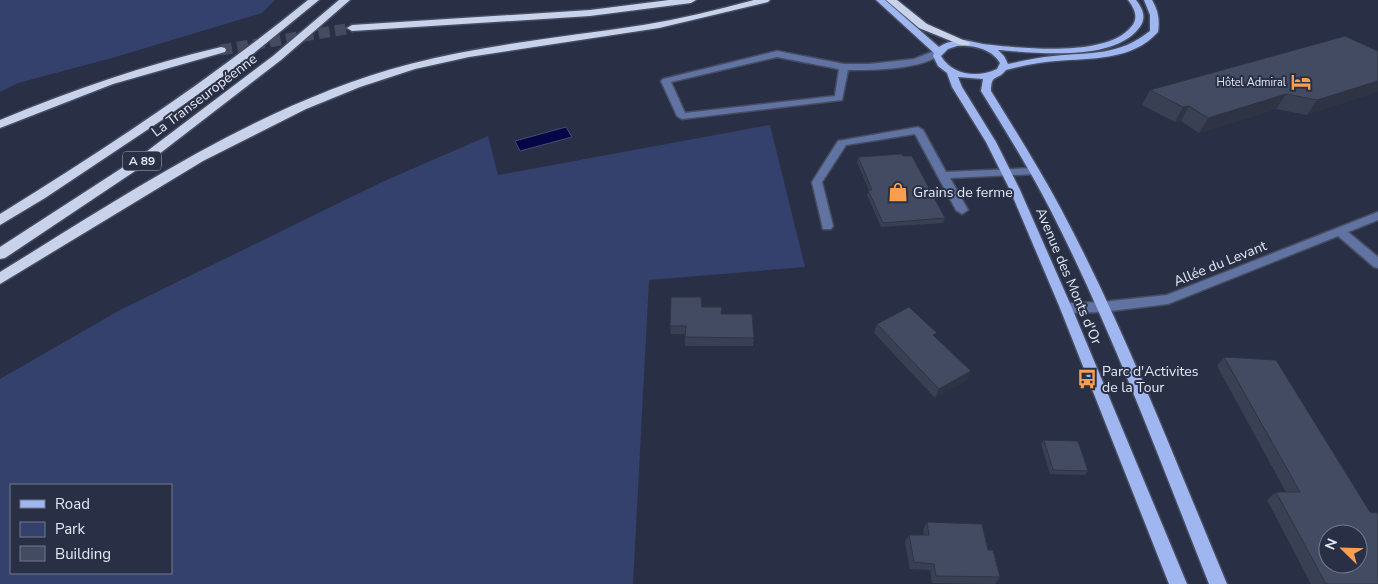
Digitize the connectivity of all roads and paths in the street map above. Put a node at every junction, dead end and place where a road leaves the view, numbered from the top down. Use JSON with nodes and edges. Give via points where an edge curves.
{"nodes":[{"id":1,"x":314,"y":0,"type":"edge"},
{"id":2,"x":345,"y":0,"type":"edge"},
{"id":3,"x":691,"y":0,"type":"edge"},
{"id":4,"x":765,"y":0,"type":"edge"},
{"id":5,"x":1132,"y":0,"type":"edge"},
{"id":6,"x":1148,"y":0,"type":"edge"},
{"id":7,"x":887,"y":1,"type":"edge"},
{"id":8,"x":352,"y":28,"type":"tunnel mouth"},
{"id":9,"x":965,"y":44,"type":"junction"},
{"id":10,"x":982,"y":46,"type":"junction"},
{"id":11,"x":221,"y":50,"type":"tunnel mouth"},
{"id":12,"x":939,"y":52,"type":"junction"},
{"id":13,"x":915,"y":62,"type":"junction"},
{"id":14,"x":844,"y":68,"type":"junction"},
{"id":15,"x":947,"y":68,"type":"junction"},
{"id":16,"x":1003,"y":68,"type":"junction"},
{"id":17,"x":990,"y":76,"type":"junction"},
{"id":18,"x":0,"y":124,"type":"edge"},
{"id":19,"x":1035,"y":171,"type":"junction"},
{"id":20,"x":1007,"y":173,"type":"junction"},
{"id":21,"x":945,"y":176,"type":"junction"},
{"id":22,"x":962,"y":210,"type":"dead end"},
{"id":23,"x":1378,"y":216,"type":"edge"},
{"id":24,"x":0,"y":220,"type":"edge"},
{"id":25,"x":827,"y":226,"type":"dead end"},
{"id":26,"x":1340,"y":231,"type":"junction"},
{"id":27,"x":0,"y":254,"type":"edge"},
{"id":28,"x":1378,"y":264,"type":"edge"},
{"id":29,"x":0,"y":279,"type":"edge"},
{"id":30,"x":1102,"y":307,"type":"junction"},
{"id":31,"x":1066,"y":308,"type":"junction"},
{"id":32,"x":1178,"y":584,"type":"edge"},
{"id":33,"x":1218,"y":584,"type":"edge"}],
"edges":[{"from":1,"to":24,"type":"highway","name":"La Transeuropéenne","number":"A 89","via":[[287,24],[198,89]]},
{"from":2,"to":27,"type":"highway","name":"La Transeuropéenne","number":"A 89","via":[[277,58],[146,158]]},
{"from":3,"to":8,"type":"highway","via":[[590,13]]},
{"from":4,"to":29,"type":"highway","via":[[704,17],[645,28],[496,48],[412,67],[328,95],[261,125],[202,157]]},
{"from":5,"to":10,"type":"main road","via":[[1138,6],[1141,18],[1136,28],[1125,38],[1107,45],[1061,51]]},
{"from":6,"to":16,"type":"main road","via":[[1153,7],[1154,32],[1133,48]]},
{"from":7,"to":9,"type":"highway","via":[[923,26]]},
{"from":7,"to":12,"type":"main road"},
{"from":9,"to":10,"type":"main road"},
{"from":9,"to":12,"type":"main road","via":[[951,44]]},
{"from":10,"to":16,"type":"main road","via":[[1002,58]]},
{"from":11,"to":18,"type":"highway","via":[[114,79]]},
{"from":12,"to":13,"type":"street"},
{"from":12,"to":15,"type":"main road","name":"Avenue des Monts d'Or","via":[[938,56]]},
{"from":13,"to":14,"type":"street"},
{"from":13,"to":15,"type":"street"},
{"from":14,"to":14,"type":"street","via":[[776,54],[666,81],[682,116],[840,98]]},
{"from":15,"to":17,"type":"main road","via":[[970,76]]},
{"from":15,"to":20,"type":"main road","name":"Avenue des Monts d'Or"},
{"from":16,"to":17,"type":"main road"},
{"from":17,"to":19,"type":"main road","name":"Avenue des Monts d'Or","via":[[986,91]]},
{"from":19,"to":20,"type":"street"},
{"from":19,"to":30,"type":"main road","name":"Avenue des Monts d'Or"},
{"from":20,"to":21,"type":"street"},
{"from":20,"to":31,"type":"main road","name":"Avenue des Monts d'Or"},
{"from":21,"to":22,"type":"street"},
{"from":21,"to":25,"type":"street","via":[[918,130],[842,143],[817,182]]},
{"from":23,"to":26,"type":"street","name":"Allée du Levant"},
{"from":26,"to":28,"type":"street"},
{"from":26,"to":30,"type":"street","name":"Allée du Levant","via":[[1168,300]]},
{"from":30,"to":31,"type":"street","name":"Allée du Levant"},
{"from":30,"to":33,"type":"main road","name":"Avenue des Monts d'Or"},
{"from":31,"to":32,"type":"main road","name":"Avenue des Monts d'Or"}]}
